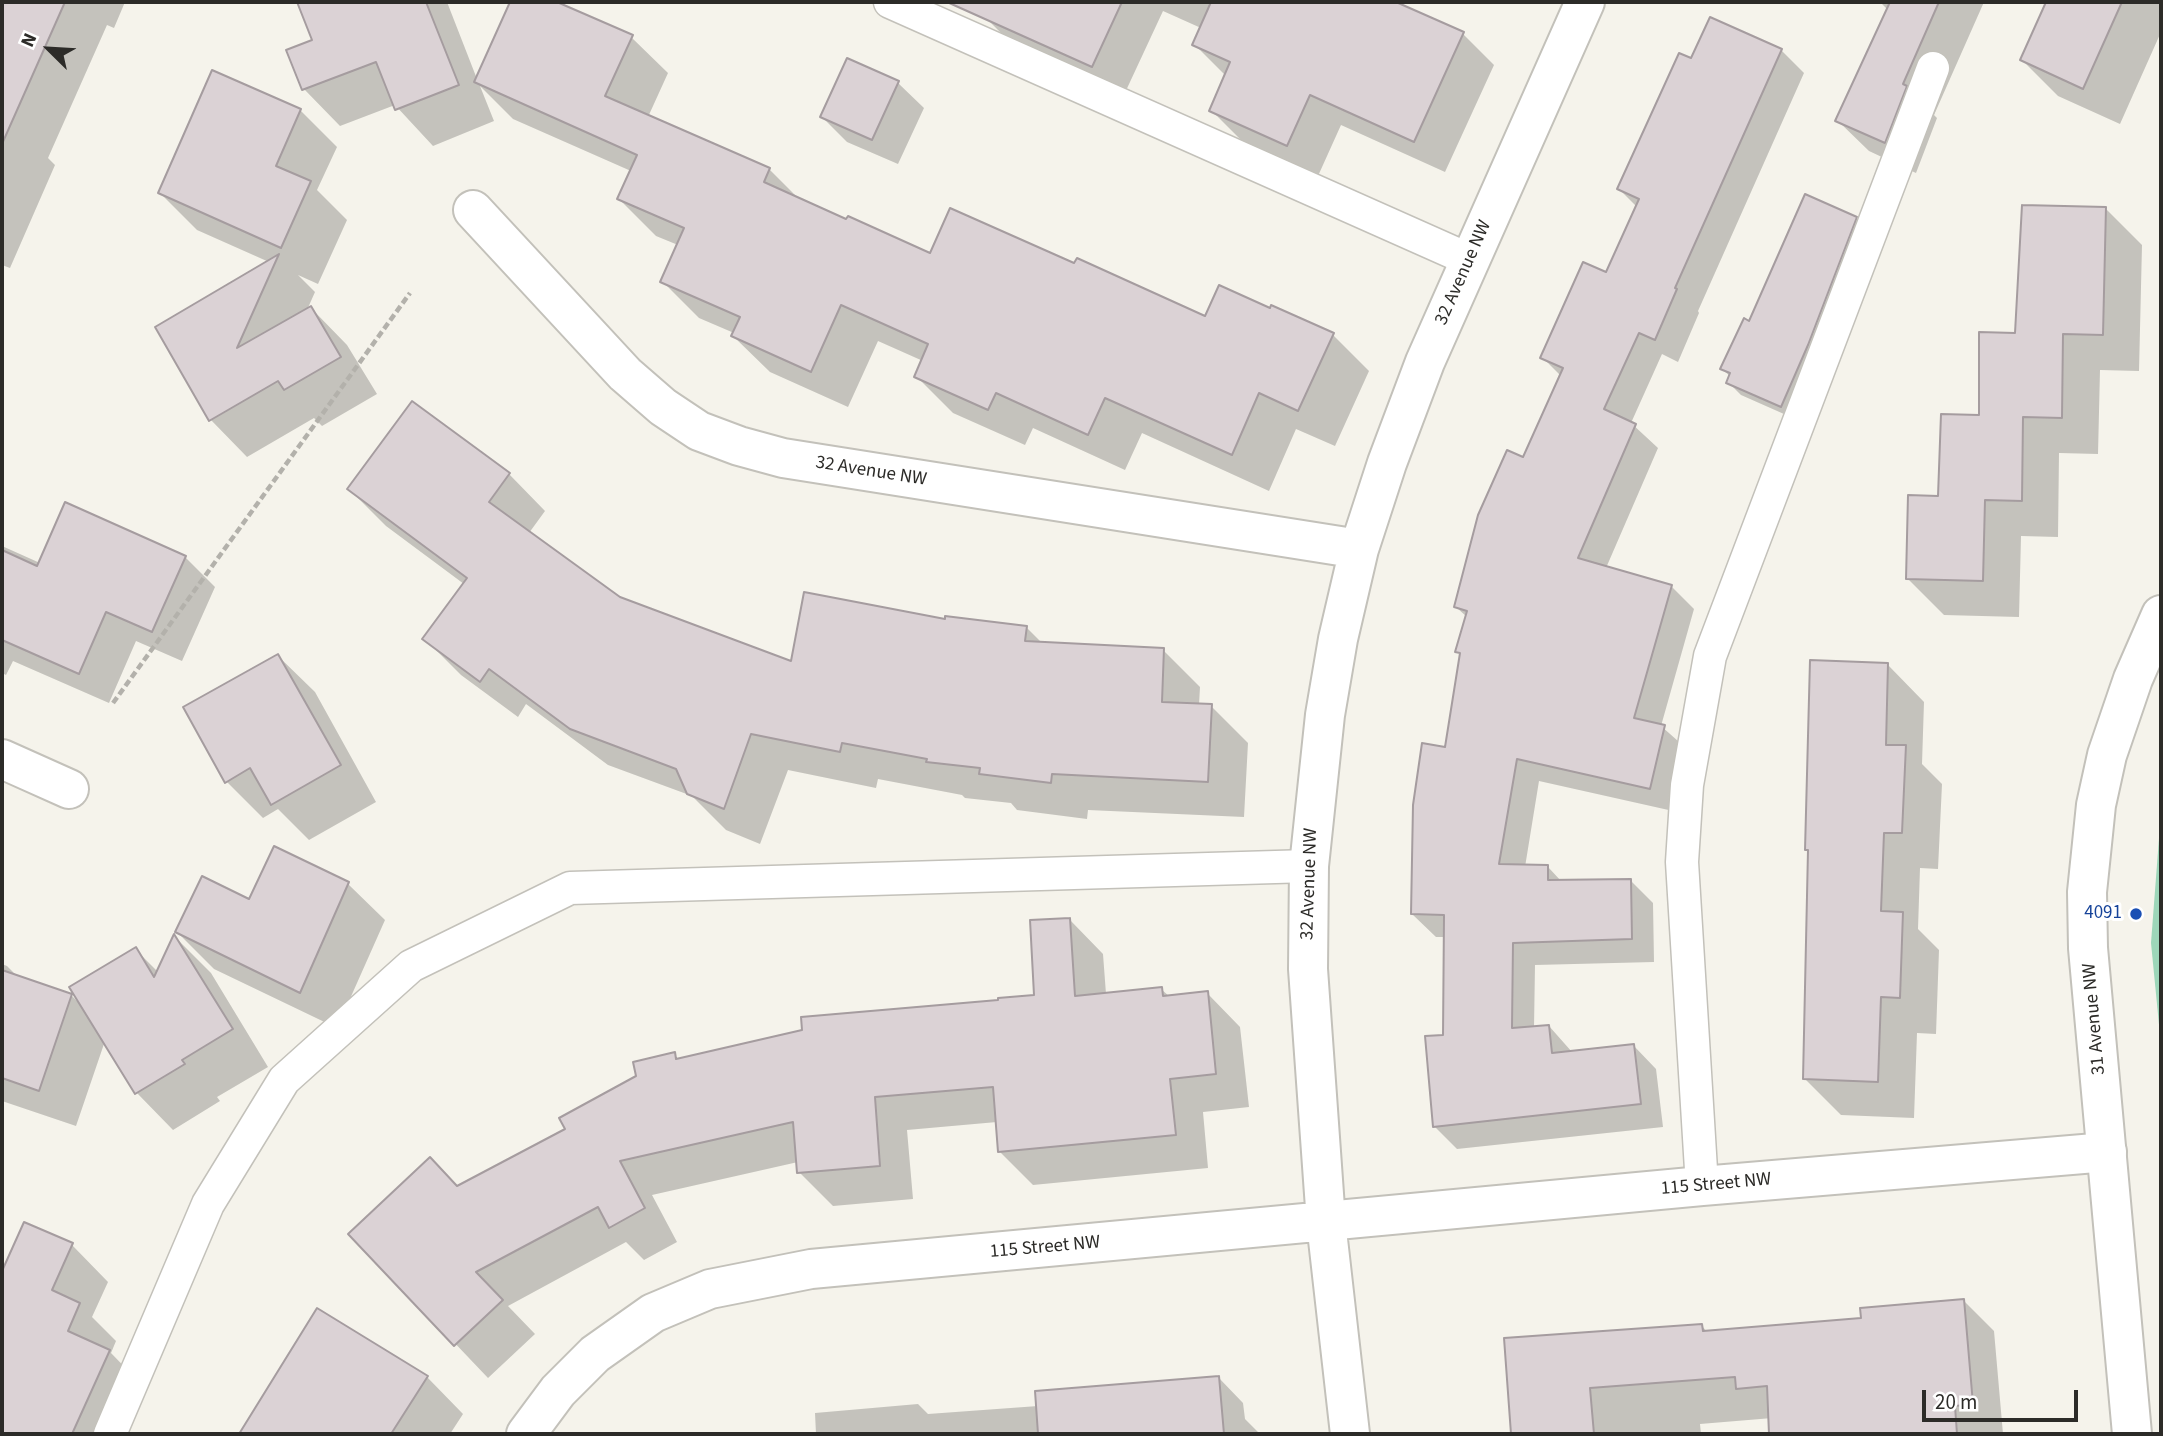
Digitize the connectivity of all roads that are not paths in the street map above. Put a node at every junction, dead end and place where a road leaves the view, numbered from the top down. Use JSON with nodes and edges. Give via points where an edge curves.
{"nodes":[{"id":1,"x":890,"y":2,"type":"edge"},
{"id":2,"x":1585,"y":2,"type":"edge"},
{"id":3,"x":1933,"y":68,"type":"dead end"},
{"id":4,"x":473,"y":210,"type":"dead end"},
{"id":5,"x":1469,"y":260,"type":"junction"},
{"id":6,"x":1359,"y":549,"type":"junction"},
{"id":7,"x":2161,"y":615,"type":"edge"},
{"id":8,"x":2,"y":759,"type":"edge"},
{"id":9,"x":69,"y":789,"type":"dead end"},
{"id":10,"x":1309,"y":866,"type":"junction"},
{"id":11,"x":2106,"y":1152,"type":"junction"},
{"id":12,"x":1702,"y":1186,"type":"junction"},
{"id":13,"x":1326,"y":1222,"type":"junction"},
{"id":14,"x":110,"y":1434,"type":"edge"},
{"id":15,"x":526,"y":1434,"type":"edge"},
{"id":16,"x":1350,"y":1434,"type":"edge"},
{"id":17,"x":2132,"y":1434,"type":"edge"}],
"edges":[{"from":1,"to":5,"type":"lane"},
{"from":2,"to":5,"type":"street","name":"32 Avenue NW"},
{"from":3,"to":12,"type":"lane","via":[[1710,656],[1687,785],[1682,862]]},
{"from":4,"to":6,"type":"street","name":"32 Avenue NW","via":[[625,374],[699,432],[783,458]]},
{"from":5,"to":6,"type":"street","name":"32 Avenue NW","via":[[1387,463]]},
{"from":6,"to":10,"type":"street","name":"32 Avenue NW","via":[[1325,715]]},
{"from":7,"to":11,"type":"street","name":"31 Avenue NW","via":[[2107,755],[2091,849],[2088,948]]},
{"from":8,"to":9,"type":"street"},
{"from":10,"to":13,"type":"street","name":"32 Avenue NW","via":[[1308,970]]},
{"from":10,"to":14,"type":"lane","via":[[570,888],[411,966],[284,1080],[208,1203]]},
{"from":11,"to":12,"type":"street","name":"115 Street NW"},
{"from":11,"to":17,"type":"street","name":"31 Avenue NW"},
{"from":12,"to":13,"type":"street","name":"115 Street NW"},
{"from":13,"to":15,"type":"street","name":"115 Street NW","via":[[811,1269],[710,1289],[677,1301],[595,1354],[558,1391]]},
{"from":13,"to":16,"type":"street"}]}
